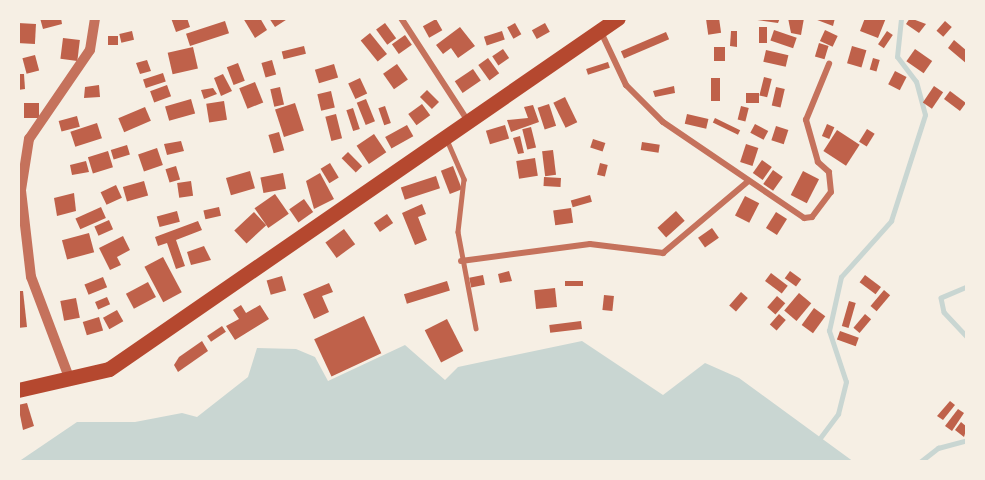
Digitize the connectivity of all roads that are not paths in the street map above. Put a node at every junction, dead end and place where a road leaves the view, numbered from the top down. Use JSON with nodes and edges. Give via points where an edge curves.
{"nodes":[{"id":1,"x":95,"y":18,"type":"edge"},
{"id":2,"x":400,"y":18,"type":"edge"},
{"id":3,"x":618,"y":18,"type":"edge"},
{"id":4,"x":600,"y":29,"type":"junction"},
{"id":5,"x":829,"y":64,"type":"dead end"},
{"id":6,"x":468,"y":121,"type":"junction"},
{"id":7,"x":446,"y":137,"type":"junction"},
{"id":8,"x":746,"y":183,"type":"junction"},
{"id":9,"x":461,"y":261,"type":"junction"},
{"id":10,"x":476,"y":328,"type":"dead end"},
{"id":11,"x":70,"y":380,"type":"junction"},
{"id":12,"x":18,"y":390,"type":"edge"}],
"edges":[{"from":1,"to":11,"type":"street","via":[[90,51],[29,139],[21,189],[31,277]]},
{"from":2,"to":6,"type":"street"},
{"from":3,"to":4,"type":"highway"},
{"from":4,"to":6,"type":"highway"},
{"from":4,"to":8,"type":"street","via":[[635,96]]},
{"from":5,"to":8,"type":"street","via":[[806,120],[818,162],[829,172],[831,192],[807,219]]},
{"from":6,"to":7,"type":"highway"},
{"from":7,"to":9,"type":"lane","via":[[464,179],[458,232]]},
{"from":7,"to":11,"type":"highway","via":[[109,369]]},
{"from":8,"to":9,"type":"street","via":[[663,253],[590,244]]},
{"from":9,"to":10,"type":"lane"},
{"from":11,"to":12,"type":"highway"}]}
